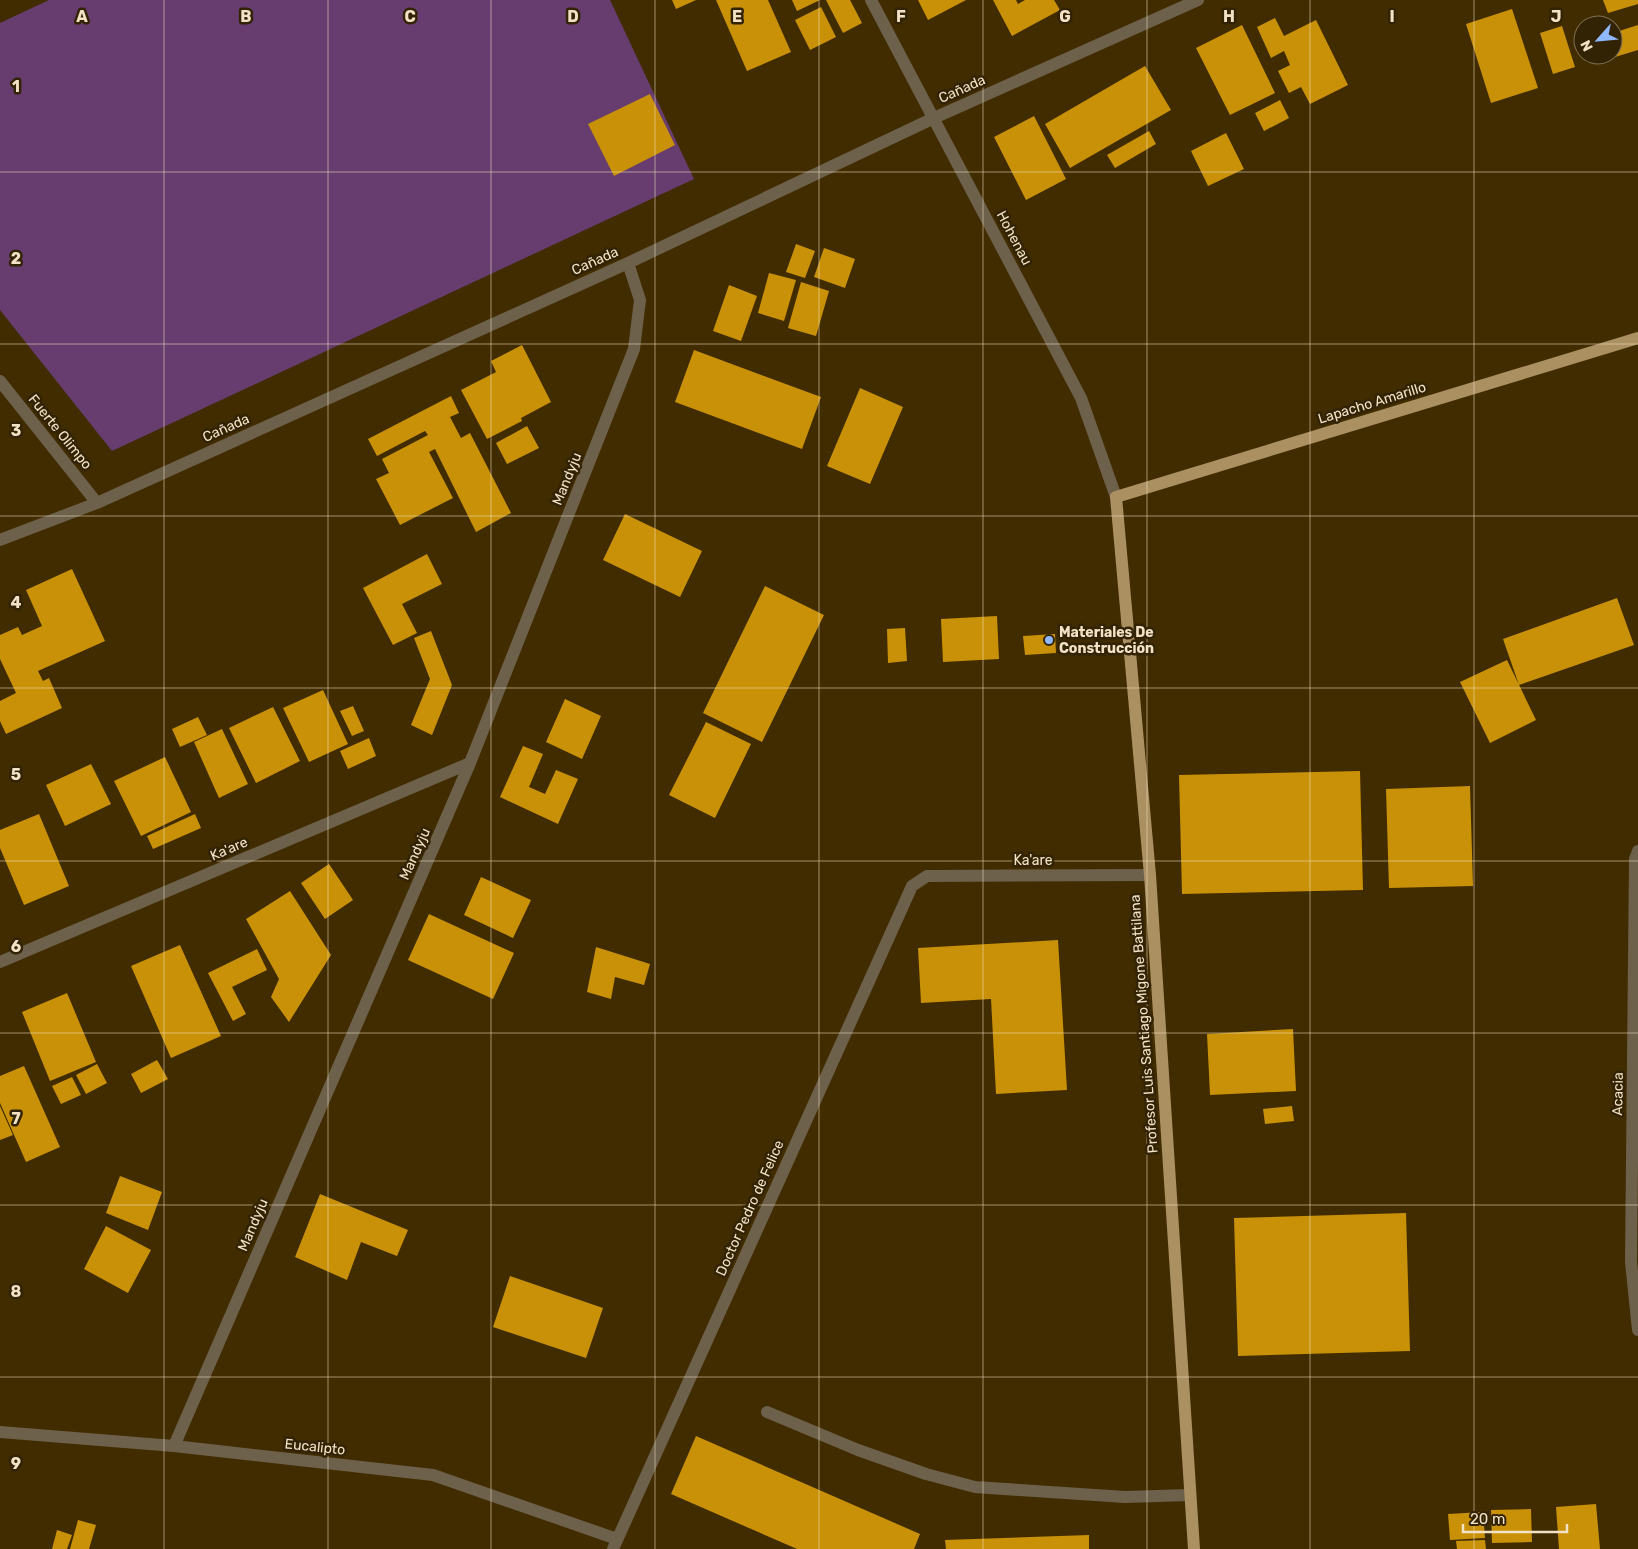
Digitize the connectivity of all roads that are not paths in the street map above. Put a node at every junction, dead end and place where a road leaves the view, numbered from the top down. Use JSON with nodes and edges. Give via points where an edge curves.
{"nodes":[{"id":1,"x":871,"y":0,"type":"edge"},
{"id":2,"x":1198,"y":0,"type":"edge"},
{"id":3,"x":934,"y":118,"type":"junction"},
{"id":4,"x":628,"y":263,"type":"junction"},
{"id":5,"x":1638,"y":338,"type":"edge"},
{"id":6,"x":0,"y":381,"type":"edge"},
{"id":7,"x":1116,"y":497,"type":"junction"},
{"id":8,"x":97,"y":503,"type":"junction"},
{"id":9,"x":0,"y":540,"type":"edge"},
{"id":10,"x":470,"y":763,"type":"junction"},
{"id":11,"x":1636,"y":855,"type":"edge"},
{"id":12,"x":1150,"y":875,"type":"junction"},
{"id":13,"x":918,"y":882,"type":"joint"},
{"id":14,"x":0,"y":962,"type":"edge"},
{"id":15,"x":1635,"y":1262,"type":"edge"},
{"id":16,"x":1638,"y":1330,"type":"edge"},
{"id":17,"x":767,"y":1412,"type":"dead end"},
{"id":18,"x":0,"y":1432,"type":"edge"},
{"id":19,"x":174,"y":1446,"type":"junction"},
{"id":20,"x":1190,"y":1495,"type":"junction"},
{"id":21,"x":615,"y":1544,"type":"edge"},
{"id":22,"x":1194,"y":1549,"type":"edge"}],
"edges":[{"from":1,"to":3,"type":"street","name":"Hohenau"},
{"from":2,"to":3,"type":"street","name":"Cañada"},
{"from":3,"to":4,"type":"street","name":"Cañada"},
{"from":3,"to":7,"type":"street","name":"Hohenau","via":[[1081,398]]},
{"from":4,"to":8,"type":"street","name":"Cañada"},
{"from":4,"to":10,"type":"street","name":"Mandyju","via":[[640,300],[634,349]]},
{"from":5,"to":7,"type":"main road","name":"Lapacho Amarillo"},
{"from":6,"to":8,"type":"street","name":"Fuerte Olimpo"},
{"from":7,"to":12,"type":"main road","name":"Profesor Luis Santiago Migone Battilana"},
{"from":8,"to":9,"type":"street","name":"Cañada"},
{"from":10,"to":14,"type":"street","name":"Ka'are"},
{"from":10,"to":19,"type":"street","name":"Mandyju"},
{"from":11,"to":15,"type":"street","name":"Acacia"},
{"from":12,"to":13,"type":"street","name":"Ka'are","via":[[927,876]]},
{"from":12,"to":20,"type":"main road","name":"Profesor Luis Santiago Migone Battilana"},
{"from":13,"to":21,"type":"street","name":"Doctor Pedro de Felice","via":[[909,893]]},
{"from":15,"to":16,"type":"street","name":"Acacia"},
{"from":17,"to":20,"type":"street","via":[[858,1450],[975,1487],[1125,1498]]},
{"from":18,"to":19,"type":"street","name":"Eucalipto"},
{"from":19,"to":21,"type":"street","name":"Eucalipto","via":[[433,1475]]},
{"from":20,"to":22,"type":"main road","name":"Profesor Luis Santiago Migone Battilana"}]}
